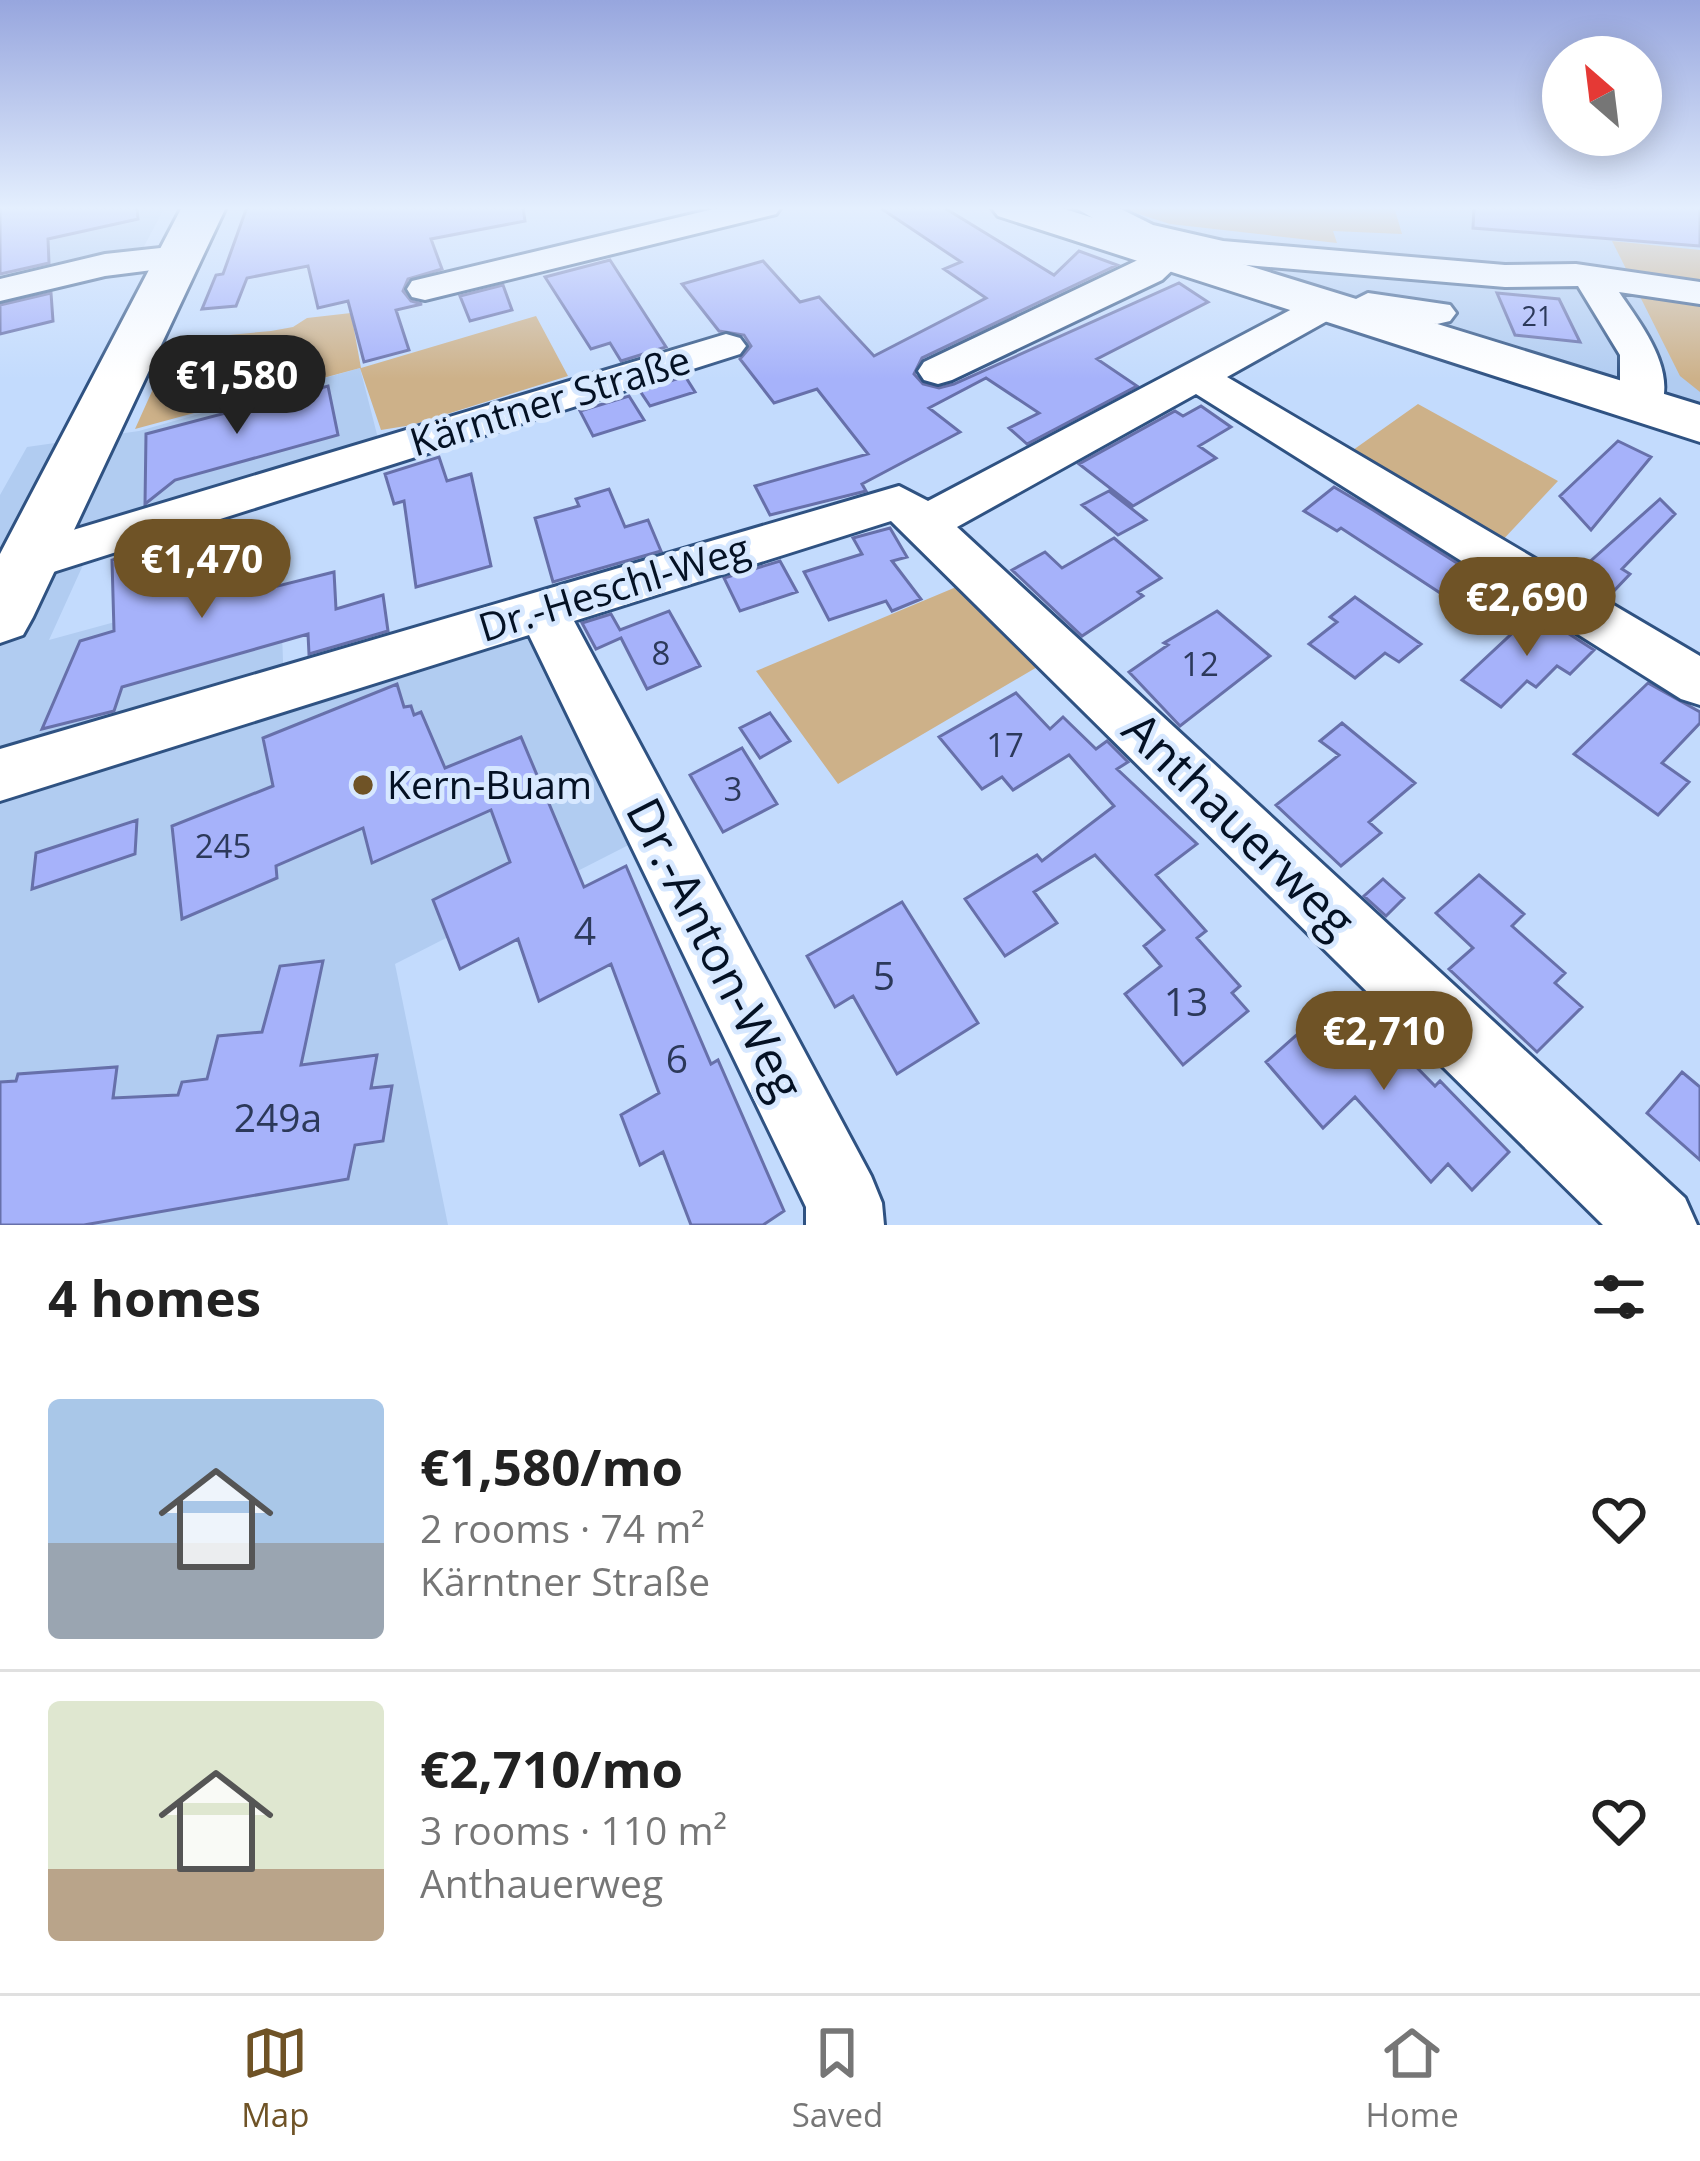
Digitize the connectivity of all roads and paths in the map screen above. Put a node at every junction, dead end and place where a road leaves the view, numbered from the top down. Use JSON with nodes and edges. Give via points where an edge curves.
{"nodes":[{"id":1,"x":107,"y":264,"type":"edge"},
{"id":2,"x":175,"y":264,"type":"edge"},
{"id":3,"x":528,"y":264,"type":"edge"},
{"id":4,"x":1159,"y":264,"type":"edge"},
{"id":5,"x":1187,"y":264,"type":"edge"},
{"id":6,"x":1365,"y":264,"type":"edge"},
{"id":7,"x":1591,"y":277,"type":"junction"},
{"id":8,"x":425,"y":289,"type":"dead end"},
{"id":9,"x":0,"y":290,"type":"edge"},
{"id":10,"x":1700,"y":293,"type":"edge"},
{"id":11,"x":1341,"y":311,"type":"junction"},
{"id":12,"x":1437,"y":313,"type":"dead end"},
{"id":13,"x":726,"y":346,"type":"dead end"},
{"id":14,"x":938,"y":371,"type":"dead end"},
{"id":15,"x":1196,"y":376,"type":"junction"},
{"id":16,"x":1642,"y":395,"type":"junction"},
{"id":17,"x":1700,"y":424,"type":"edge"},
{"id":18,"x":924,"y":524,"type":"junction"},
{"id":19,"x":30,"y":561,"type":"junction"},
{"id":20,"x":543,"y":611,"type":"junction"},
{"id":21,"x":0,"y":617,"type":"edge"},
{"id":22,"x":1700,"y":683,"type":"edge"},
{"id":23,"x":0,"y":775,"type":"edge"},
{"id":24,"x":845,"y":1225,"type":"edge"},
{"id":25,"x":1658,"y":1225,"type":"edge"}],
"edges":[{"from":1,"to":9,"type":"street"},
{"from":2,"to":19,"type":"main road"},
{"from":3,"to":8,"type":"street"},
{"from":4,"to":14,"type":"street"},
{"from":5,"to":11,"type":"main road"},
{"from":6,"to":7,"type":"street"},
{"from":7,"to":10,"type":"street"},
{"from":7,"to":16,"type":"street","via":[[1640,355]]},
{"from":11,"to":12,"type":"street","via":[[1368,304]]},
{"from":11,"to":15,"type":"street"},
{"from":11,"to":16,"type":"main road"},
{"from":13,"to":19,"type":"street","name":"Kärntner Straße"},
{"from":15,"to":18,"type":"street"},
{"from":15,"to":22,"type":"street"},
{"from":16,"to":17,"type":"main road"},
{"from":18,"to":20,"type":"street","name":"Dr.-Heschl-Weg","via":[[899,502]]},
{"from":18,"to":25,"type":"street","name":"Anthauerweg"},
{"from":19,"to":21,"type":"main road"},
{"from":20,"to":23,"type":"street","name":"Dr.-Heschl-Weg"},
{"from":20,"to":24,"type":"street","name":"Dr.-Anton-Weg","via":[[844,1203]]}]}
